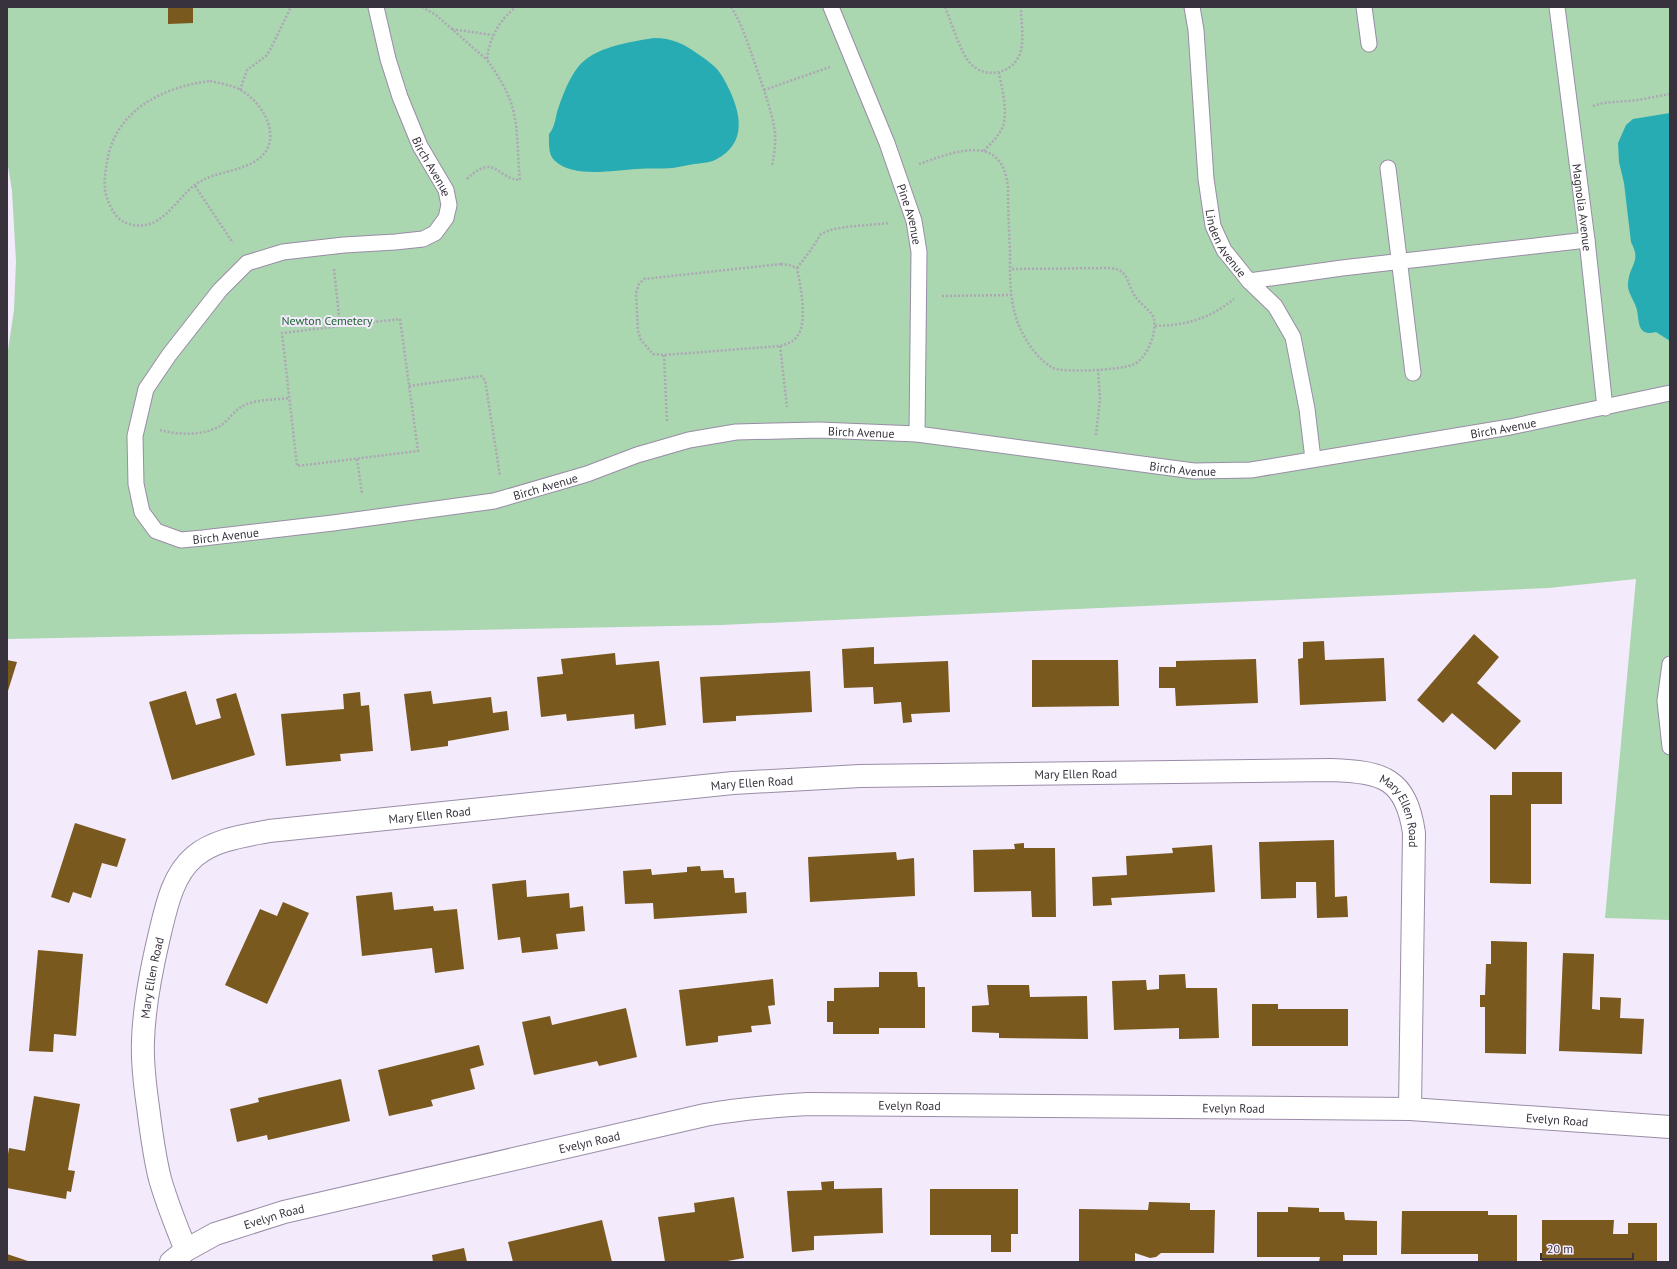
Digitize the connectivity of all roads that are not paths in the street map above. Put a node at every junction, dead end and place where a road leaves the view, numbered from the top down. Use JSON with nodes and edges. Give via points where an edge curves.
{"nodes":[{"id":1,"x":376,"y":7,"type":"edge"},
{"id":2,"x":831,"y":7,"type":"edge"},
{"id":3,"x":1192,"y":7,"type":"edge"},
{"id":4,"x":1364,"y":7,"type":"edge"},
{"id":5,"x":1557,"y":7,"type":"edge"},
{"id":6,"x":1368,"y":44,"type":"dead end"},
{"id":7,"x":1388,"y":168,"type":"dead end"},
{"id":8,"x":1587,"y":240,"type":"junction"},
{"id":9,"x":1399,"y":261,"type":"junction"},
{"id":10,"x":1249,"y":281,"type":"junction"},
{"id":11,"x":1413,"y":373,"type":"dead end"},
{"id":12,"x":1670,"y":393,"type":"edge"},
{"id":13,"x":1605,"y":408,"type":"junction"},
{"id":14,"x":917,"y":434,"type":"junction"},
{"id":15,"x":1313,"y":459,"type":"junction"},
{"id":16,"x":1670,"y":664,"type":"edge"},
{"id":17,"x":1670,"y":747,"type":"edge"},
{"id":18,"x":1410,"y":1109,"type":"junction"},
{"id":19,"x":1670,"y":1127,"type":"edge"},
{"id":20,"x":179,"y":1256,"type":"edge"}],
"edges":[{"from":1,"to":14,"type":"lane","name":"Birch Avenue","via":[[400,97],[420,146],[446,190],[449,206],[446,218],[435,233],[423,239],[283,252],[247,263],[220,290],[146,389],[135,436],[136,484],[142,512],[156,530],[181,540],[494,501],[587,474],[636,455],[689,440],[736,432],[819,430]]},
{"from":2,"to":14,"type":"lane","name":"Pine Avenue","via":[[887,143],[914,221],[919,252],[920,296]]},
{"from":3,"to":10,"type":"lane","name":"Linden Avenue","via":[[1196,30],[1206,179],[1213,226],[1224,250]]},
{"from":4,"to":6,"type":"lane"},
{"from":5,"to":8,"type":"lane","name":"Magnolia Avenue"},
{"from":7,"to":9,"type":"lane"},
{"from":8,"to":9,"type":"lane"},
{"from":8,"to":13,"type":"lane","name":"Magnolia Avenue"},
{"from":9,"to":10,"type":"lane"},
{"from":9,"to":11,"type":"lane"},
{"from":10,"to":15,"type":"lane","name":"Linden Avenue","via":[[1275,306],[1293,337],[1307,409]]},
{"from":12,"to":13,"type":"lane","name":"Birch Avenue"},
{"from":13,"to":15,"type":"lane","name":"Birch Avenue","via":[[1510,427]]},
{"from":14,"to":15,"type":"lane","name":"Birch Avenue","via":[[1194,472],[1251,470]]},
{"from":16,"to":17,"type":"lane","via":[[1665,701]]},
{"from":18,"to":19,"type":"street","name":"Evelyn Road"},
{"from":18,"to":20,"type":"street","name":"Evelyn Road","via":[[808,1104],[737,1110],[705,1115],[284,1212],[215,1234]]},
{"from":18,"to":20,"type":"street","name":"Mary Ellen Road","via":[[1414,834],[1404,798],[1394,783],[1376,775],[1331,770],[796,778],[269,831],[217,843],[196,855],[181,870],[172,889],[154,961],[146,1002],[143,1043],[145,1088],[152,1140],[172,1216]]}]}
